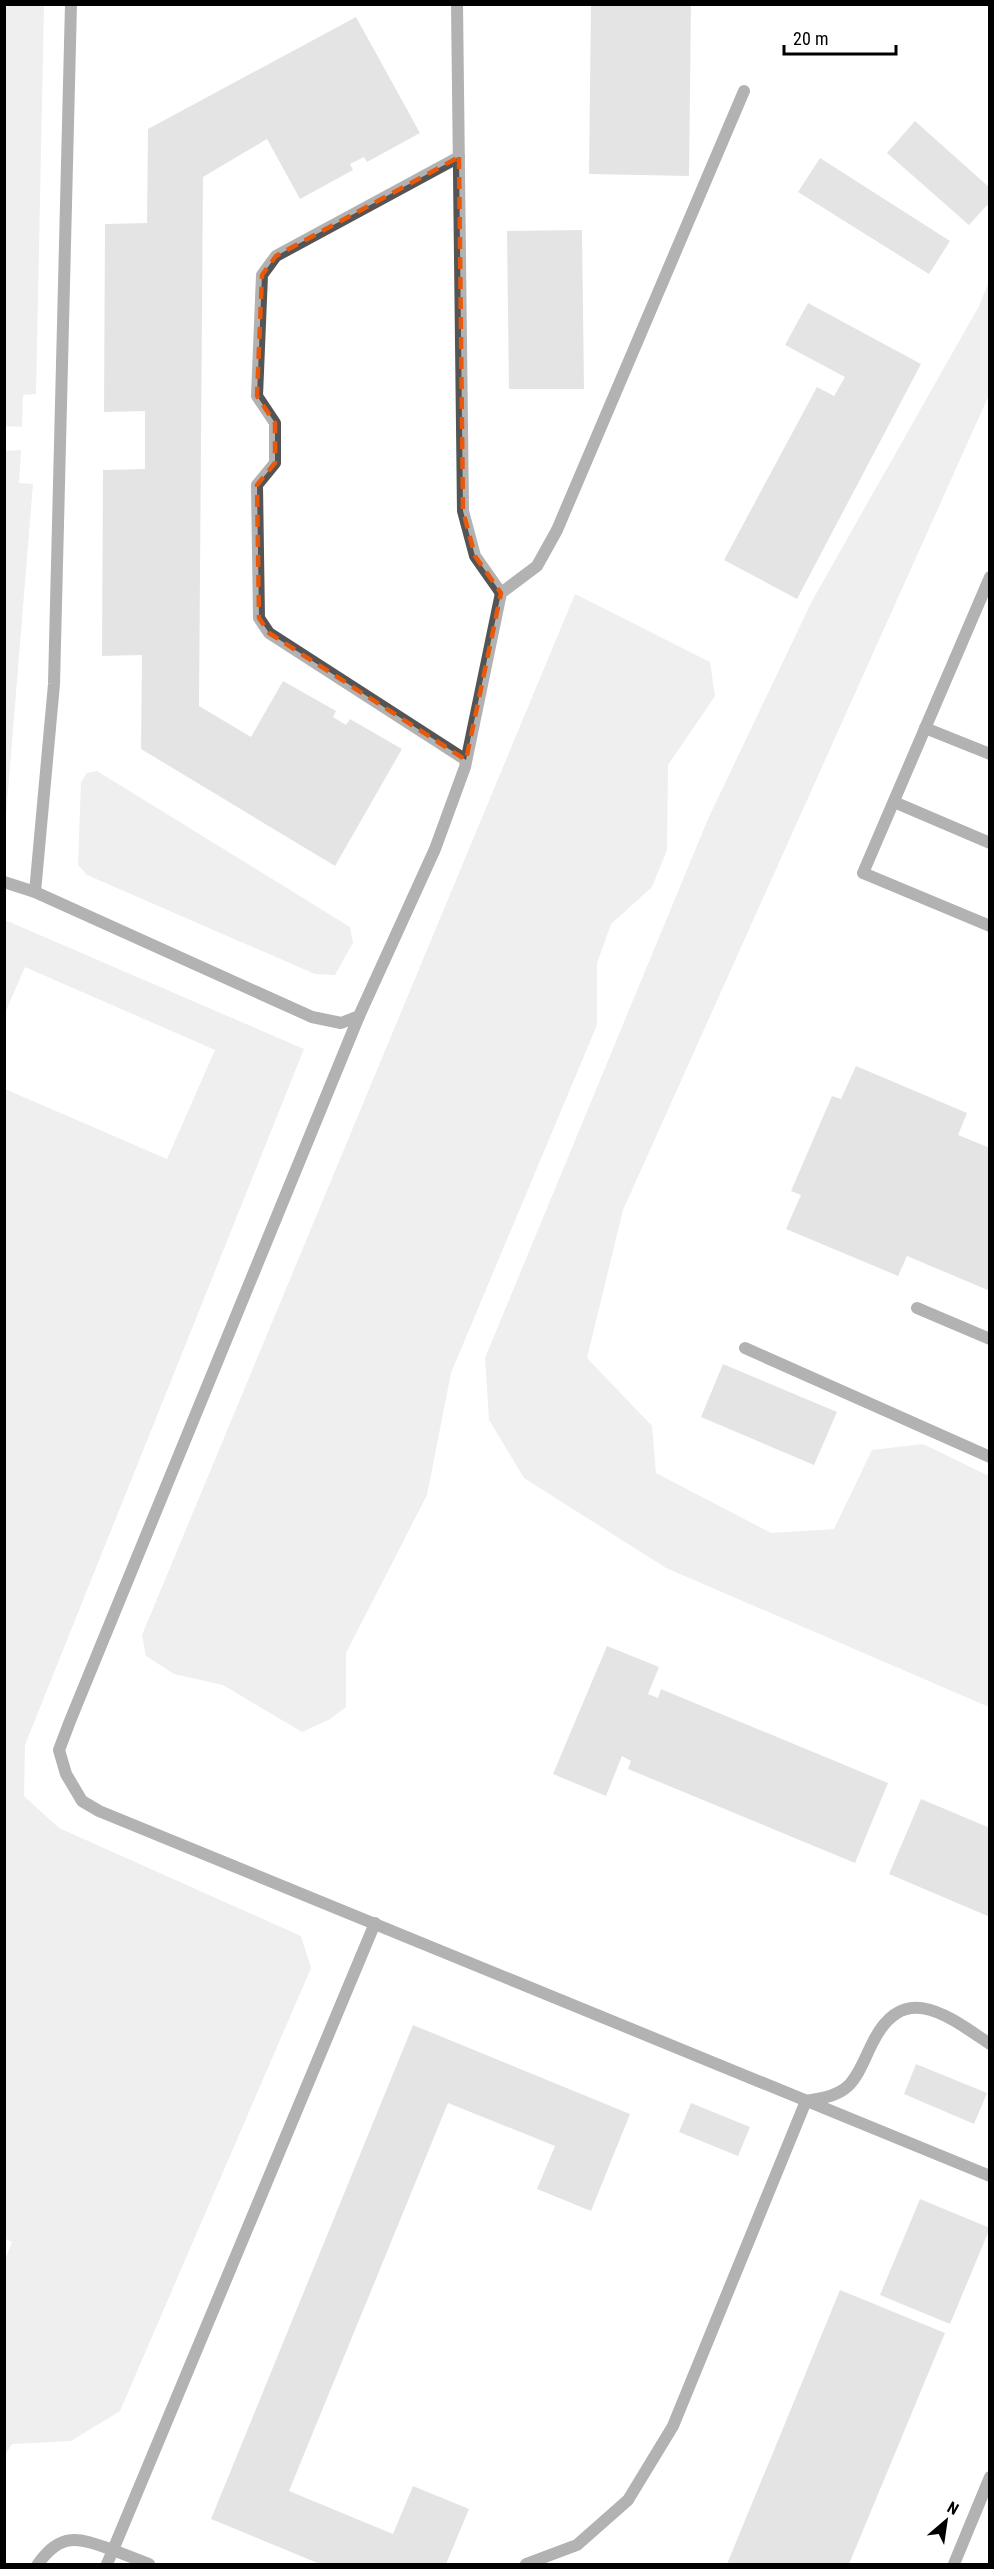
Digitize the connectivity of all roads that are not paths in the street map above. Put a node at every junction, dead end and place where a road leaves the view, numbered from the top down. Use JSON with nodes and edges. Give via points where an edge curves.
{"nodes":[{"id":1,"x":71,"y":4,"type":"edge"},
{"id":2,"x":457,"y":4,"type":"edge"},
{"id":3,"x":744,"y":91,"type":"dead end"},
{"id":4,"x":459,"y":158,"type":"junction"},
{"id":5,"x":990,"y":577,"type":"edge"},
{"id":6,"x":501,"y":593,"type":"junction"},
{"id":7,"x":925,"y":728,"type":"junction"},
{"id":8,"x":990,"y":754,"type":"edge"},
{"id":9,"x":466,"y":760,"type":"junction"},
{"id":10,"x":894,"y":802,"type":"junction"},
{"id":11,"x":990,"y":843,"type":"edge"},
{"id":12,"x":4,"y":882,"type":"edge"},
{"id":13,"x":35,"y":892,"type":"junction"},
{"id":14,"x":990,"y":926,"type":"edge"},
{"id":15,"x":360,"y":1016,"type":"junction"},
{"id":16,"x":917,"y":1308,"type":"dead end"},
{"id":17,"x":990,"y":1339,"type":"edge"},
{"id":18,"x":745,"y":1348,"type":"dead end"},
{"id":19,"x":990,"y":1457,"type":"edge"},
{"id":20,"x":375,"y":1923,"type":"junction"},
{"id":21,"x":990,"y":2044,"type":"edge"},
{"id":22,"x":806,"y":2100,"type":"junction"},
{"id":23,"x":990,"y":2176,"type":"edge"},
{"id":24,"x":990,"y":2477,"type":"edge"},
{"id":25,"x":113,"y":2550,"type":"junction"},
{"id":26,"x":38,"y":2565,"type":"edge"},
{"id":27,"x":107,"y":2565,"type":"edge"},
{"id":28,"x":149,"y":2565,"type":"edge"},
{"id":29,"x":526,"y":2565,"type":"edge"},
{"id":30,"x":954,"y":2565,"type":"edge"}],
"edges":[{"from":1,"to":13,"type":"street","via":[[54,684]]},
{"from":2,"to":4,"type":"street"},
{"from":3,"to":6,"type":"street","via":[[557,530],[537,566]]},
{"from":4,"to":6,"type":"street","via":[[463,511],[475,556]]},
{"from":4,"to":9,"type":"street","via":[[276,256],[262,275],[256,396],[275,423],[274,463],[257,485],[259,618],[268,633]]},
{"from":5,"to":7,"type":"street"},
{"from":6,"to":9,"type":"street"},
{"from":7,"to":8,"type":"street"},
{"from":7,"to":10,"type":"street"},
{"from":9,"to":15,"type":"street","via":[[435,849]]},
{"from":10,"to":11,"type":"street"},
{"from":10,"to":14,"type":"street","via":[[862,873]]},
{"from":12,"to":13,"type":"street"},
{"from":13,"to":15,"type":"street","via":[[312,1017],[341,1023]]},
{"from":15,"to":20,"type":"street","via":[[59,1750],[66,1774],[82,1801],[99,1811]]},
{"from":16,"to":17,"type":"street"},
{"from":18,"to":19,"type":"street"},
{"from":20,"to":22,"type":"street"},
{"from":20,"to":25,"type":"street"},
{"from":21,"to":22,"type":"street","via":[[954,2020],[917,2007],[897,2010],[880,2028],[850,2085],[834,2096]]},
{"from":22,"to":23,"type":"street"},
{"from":22,"to":29,"type":"street","via":[[668,2435],[628,2500],[577,2545]]},
{"from":24,"to":30,"type":"street"},
{"from":25,"to":26,"type":"street","via":[[80,2538],[58,2543]]},
{"from":25,"to":27,"type":"street"},
{"from":25,"to":28,"type":"street"}]}
